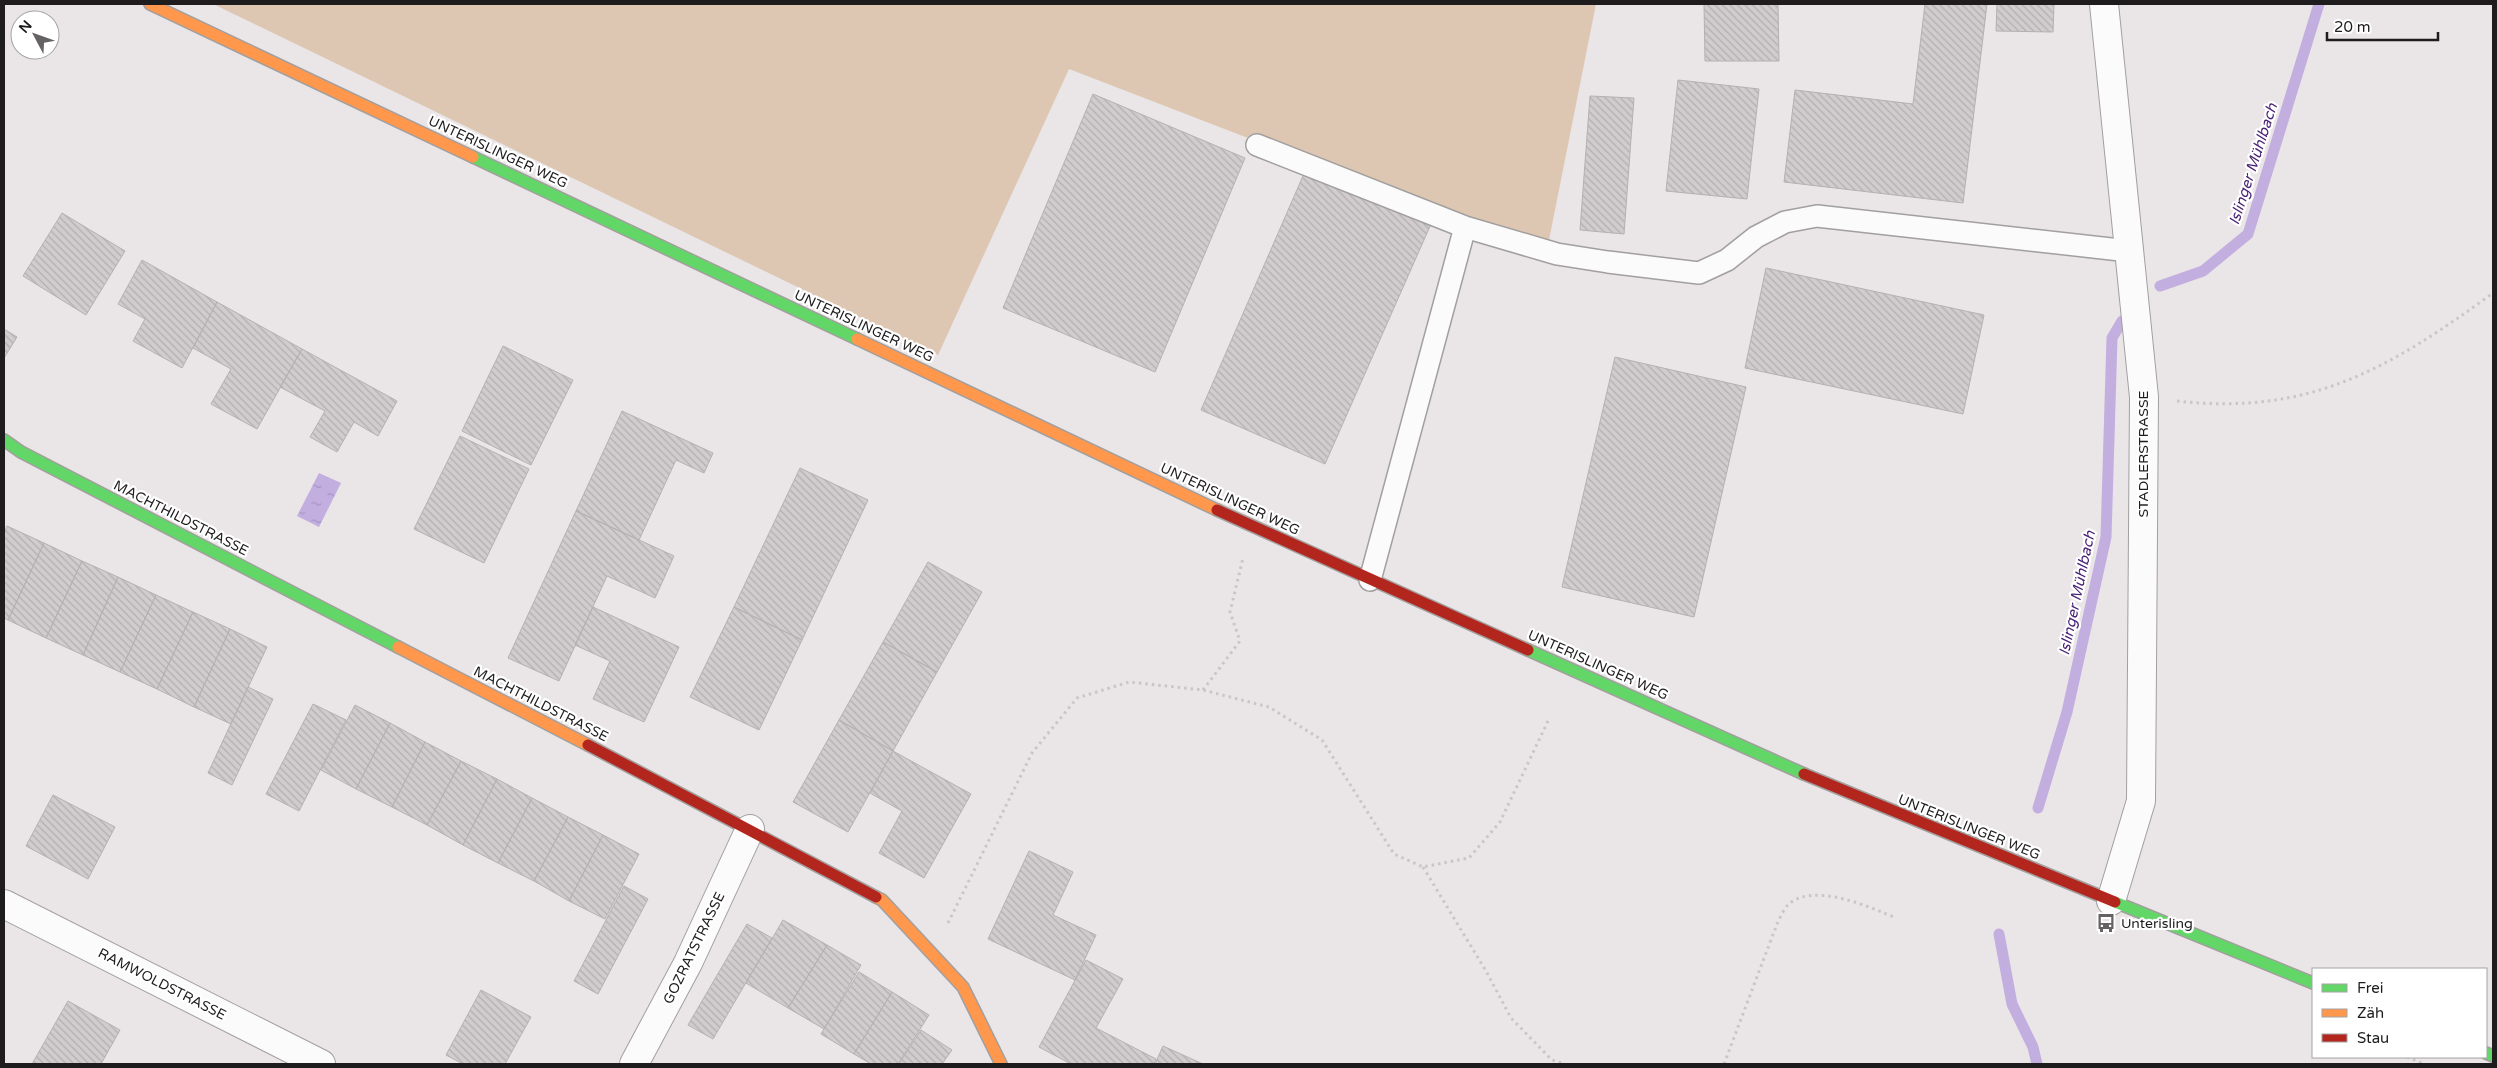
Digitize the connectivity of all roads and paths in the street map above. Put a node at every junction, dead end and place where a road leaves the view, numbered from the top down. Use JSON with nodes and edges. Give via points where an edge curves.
{"nodes":[{"id":1,"x":150,"y":4,"type":"edge"},
{"id":2,"x":2104,"y":4,"type":"edge"},
{"id":3,"x":1257,"y":145,"type":"dead end"},
{"id":4,"x":1465,"y":227,"type":"junction"},
{"id":5,"x":2130,"y":251,"type":"junction"},
{"id":6,"x":2493,"y":293,"type":"edge"},
{"id":7,"x":2144,"y":397,"type":"junction"},
{"id":8,"x":4,"y":440,"type":"edge"},
{"id":9,"x":1251,"y":526,"type":"junction"},
{"id":10,"x":1370,"y":580,"type":"junction"},
{"id":11,"x":1202,"y":690,"type":"junction"},
{"id":12,"x":1548,"y":721,"type":"dead end"},
{"id":13,"x":750,"y":829,"type":"junction"},
{"id":14,"x":1423,"y":867,"type":"junction"},
{"id":15,"x":2111,"y":901,"type":"junction"},
{"id":16,"x":4,"y":904,"type":"edge"},
{"id":17,"x":1896,"y":918,"type":"dead end"},
{"id":18,"x":932,"y":954,"type":"junction"},
{"id":19,"x":2312,"y":983,"type":"edge"},
{"id":20,"x":2409,"y":1058,"type":"edge"},
{"id":21,"x":321,"y":1064,"type":"edge"},
{"id":22,"x":634,"y":1064,"type":"edge"},
{"id":23,"x":1002,"y":1064,"type":"edge"},
{"id":24,"x":1565,"y":1064,"type":"edge"},
{"id":25,"x":1724,"y":1064,"type":"edge"},
{"id":26,"x":2424,"y":1064,"type":"edge"}],
"edges":[{"from":1,"to":9,"type":"street","name":"UNTERISLINGER WEG"},
{"from":2,"to":5,"type":"street","name":"STADLERSTRASSE"},
{"from":3,"to":4,"type":"lane"},
{"from":4,"to":5,"type":"lane","via":[[1557,254],[1699,273],[1727,260],[1756,237],[1785,222],[1817,216]]},
{"from":4,"to":10,"type":"lane"},
{"from":5,"to":7,"type":"street","name":"STADLERSTRASSE"},
{"from":6,"to":7,"type":"path","via":[[2424,342],[2350,380],[2304,396],[2213,405]]},
{"from":7,"to":15,"type":"street","name":"STADLERSTRASSE","via":[[2141,801]]},
{"from":8,"to":13,"type":"street","name":"MACHTHILDSTRASSE","via":[[30,457]]},
{"from":9,"to":10,"type":"street","name":"UNTERISLINGER WEG"},
{"from":9,"to":11,"type":"path","via":[[1230,612],[1240,641]]},
{"from":10,"to":15,"type":"street","name":"UNTERISLINGER WEG","via":[[1822,782]]},
{"from":11,"to":14,"type":"path","via":[[1268,707],[1322,740],[1394,854]]},
{"from":11,"to":18,"type":"path","via":[[1129,682],[1077,698],[1032,753]]},
{"from":12,"to":14,"type":"path","via":[[1500,822],[1469,858]]},
{"from":13,"to":18,"type":"street","name":"MACHTHILDSTRASSE","via":[[882,900]]},
{"from":13,"to":22,"type":"street","name":"GOZRATSTRASSE","via":[[688,963]]},
{"from":14,"to":24,"type":"path","via":[[1511,1018],[1552,1060]]},
{"from":15,"to":19,"type":"street","name":"UNTERISLINGER WEG"},
{"from":16,"to":21,"type":"street","name":"RAMWOLDSTRASSE"},
{"from":17,"to":25,"type":"path","via":[[1854,901],[1809,895],[1789,904],[1777,924]]},
{"from":18,"to":23,"type":"street","name":"MACHTHILDSTRASSE","via":[[963,986]]},
{"from":20,"to":26,"type":"path"}]}
